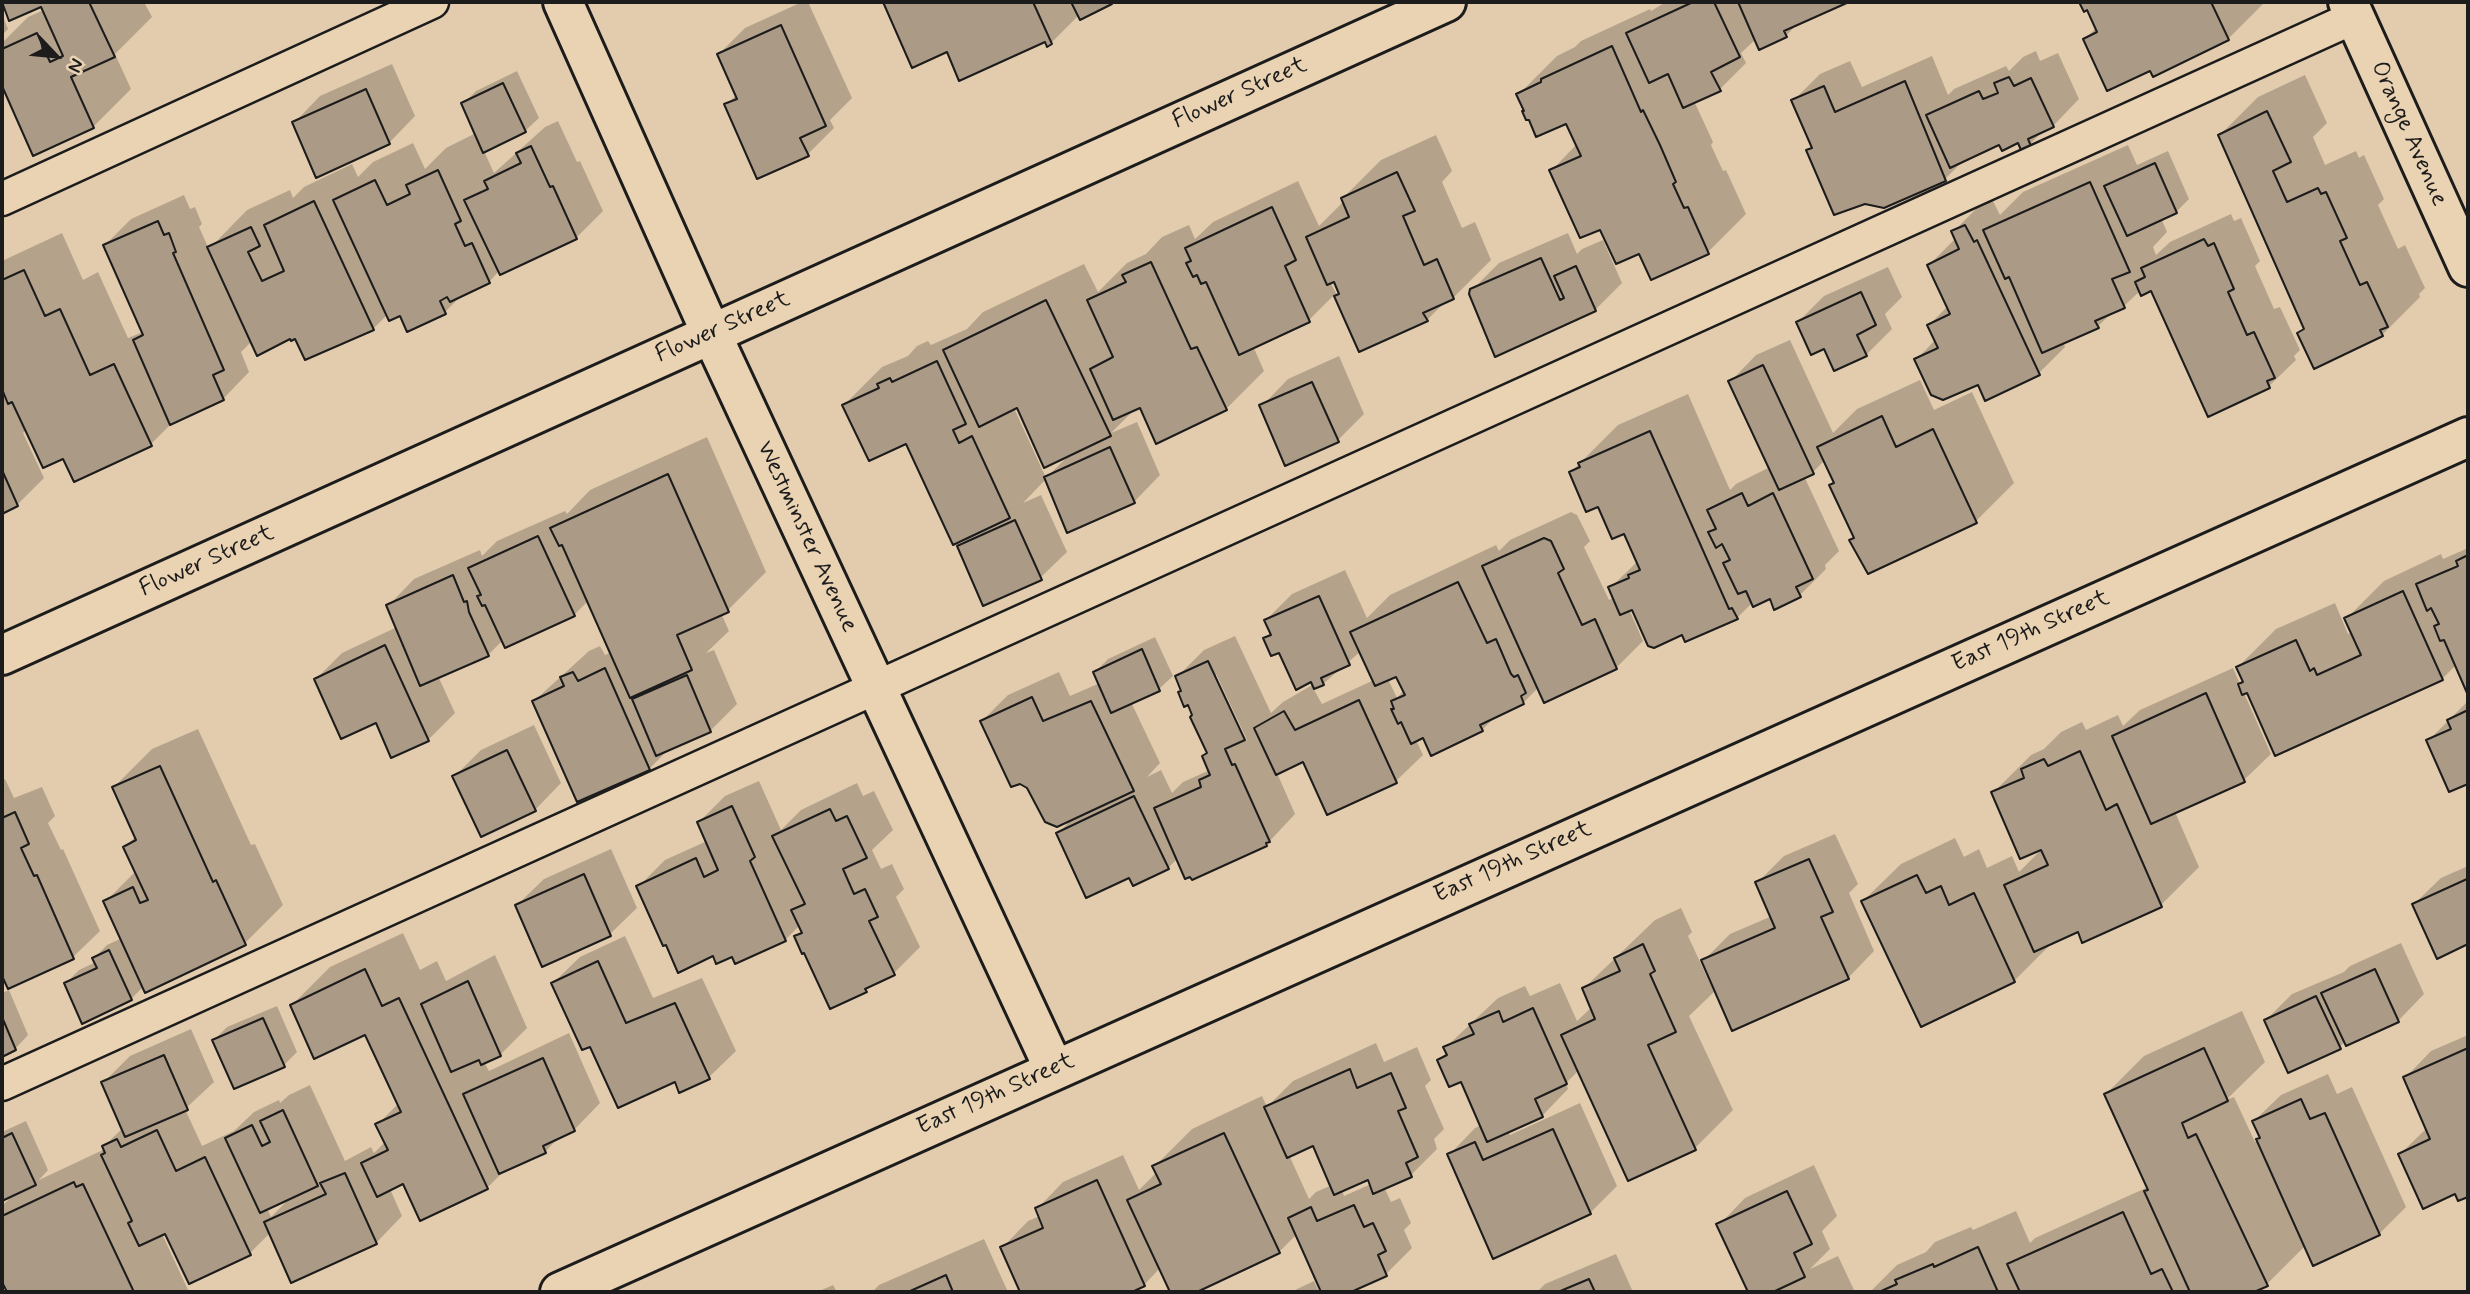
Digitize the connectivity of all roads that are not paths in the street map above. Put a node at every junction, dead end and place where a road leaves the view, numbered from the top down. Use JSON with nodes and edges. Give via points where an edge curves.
{"nodes":[{"id":1,"x":432,"y":2,"type":"edge"},
{"id":2,"x":563,"y":2,"type":"edge"},
{"id":3,"x":1446,"y":2,"type":"edge"},
{"id":4,"x":2352,"y":9,"type":"edge"},
{"id":5,"x":2,"y":199,"type":"edge"},
{"id":6,"x":2468,"y":267,"type":"edge"},
{"id":7,"x":711,"y":333,"type":"junction"},
{"id":8,"x":2468,"y":437,"type":"edge"},
{"id":9,"x":2,"y":655,"type":"edge"},
{"id":10,"x":876,"y":688,"type":"junction"},
{"id":11,"x":1054,"y":1069,"type":"junction"},
{"id":12,"x":2,"y":1084,"type":"edge"},
{"id":13,"x":560,"y":1292,"type":"edge"}],
"edges":[{"from":1,"to":5,"type":"lane"},
{"from":2,"to":7,"type":"street","name":"Westminster Avenue"},
{"from":3,"to":7,"type":"street","name":"Flower Street"},
{"from":4,"to":6,"type":"street","name":"Orange Avenue"},
{"from":4,"to":10,"type":"lane"},
{"from":7,"to":9,"type":"street","name":"Flower Street"},
{"from":7,"to":10,"type":"street","name":"Westminster Avenue"},
{"from":8,"to":11,"type":"street","name":"East 19th Street"},
{"from":10,"to":11,"type":"street","name":"Westminster Avenue"},
{"from":10,"to":12,"type":"lane"},
{"from":11,"to":13,"type":"street","name":"East 19th Street"}]}
